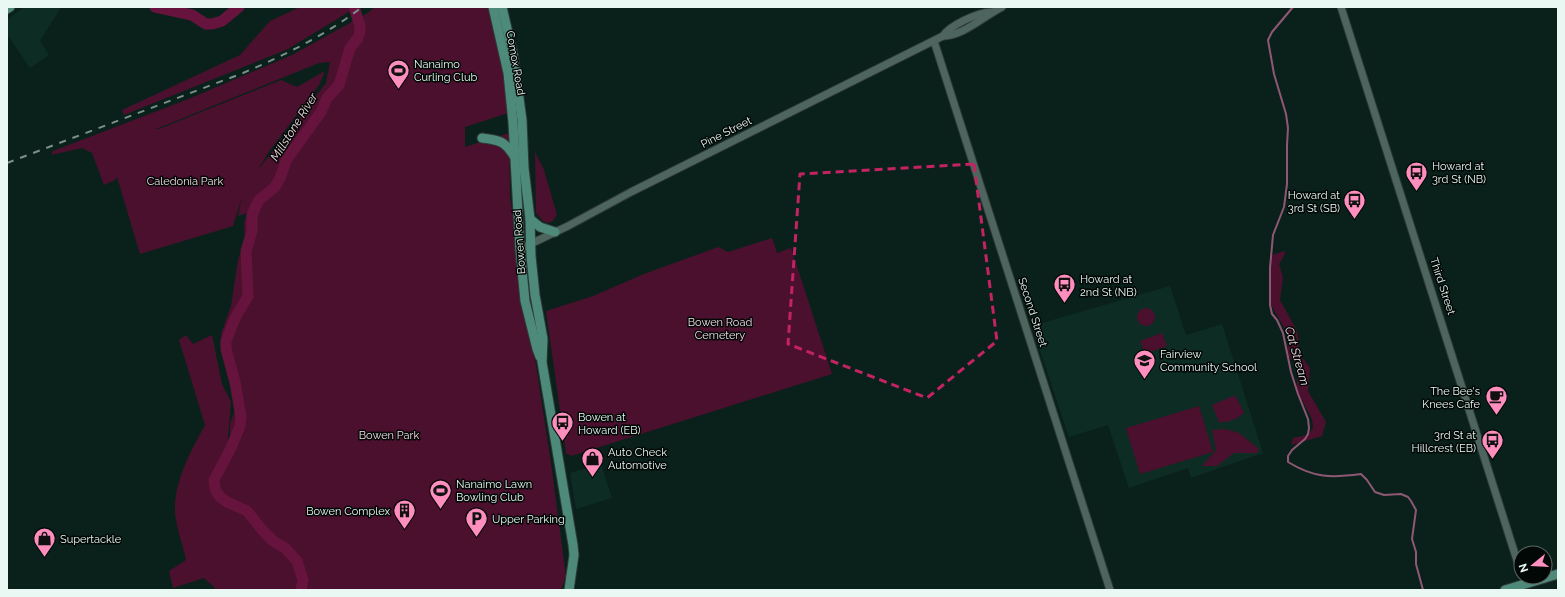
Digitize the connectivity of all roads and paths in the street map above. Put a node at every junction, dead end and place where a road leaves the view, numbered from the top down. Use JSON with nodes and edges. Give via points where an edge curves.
{"nodes":[{"id":1,"x":10,"y":7,"type":"edge"},
{"id":2,"x":493,"y":7,"type":"edge"},
{"id":3,"x":502,"y":7,"type":"edge"},
{"id":4,"x":1002,"y":7,"type":"edge"},
{"id":5,"x":1342,"y":7,"type":"edge"},
{"id":6,"x":7,"y":9,"type":"edge"},
{"id":7,"x":934,"y":41,"type":"junction"},
{"id":8,"x":518,"y":122,"type":"junction"},
{"id":9,"x":482,"y":138,"type":"dead end"},
{"id":10,"x":515,"y":157,"type":"junction"},
{"id":11,"x":530,"y":219,"type":"junction"},
{"id":12,"x":555,"y":232,"type":"junction"},
{"id":13,"x":530,"y":245,"type":"junction"},
{"id":14,"x":520,"y":249,"type":"junction"},
{"id":15,"x":542,"y":362,"type":"junction"},
{"id":16,"x":1513,"y":548,"type":"edge"},
{"id":17,"x":1521,"y":585,"type":"edge"},
{"id":18,"x":569,"y":590,"type":"edge"},
{"id":19,"x":1110,"y":590,"type":"edge"},
{"id":20,"x":1505,"y":590,"type":"edge"}],
"edges":[{"from":1,"to":6,"type":"main road"},
{"from":2,"to":8,"type":"main road","name":"Comox Road"},
{"from":3,"to":8,"type":"main road","name":"Comox Road","via":[[513,54]]},
{"from":4,"to":7,"type":"street","name":"Pine Street","via":[[947,30]]},
{"from":5,"to":16,"type":"street","name":"Third Street"},
{"from":7,"to":12,"type":"street","name":"Pine Street"},
{"from":7,"to":19,"type":"street","name":"Second Street"},
{"from":8,"to":10,"type":"main road","name":"Bowen Road"},
{"from":8,"to":11,"type":"main road","name":"Bowen Road"},
{"from":9,"to":10,"type":"main road","via":[[505,144]]},
{"from":10,"to":14,"type":"main road","name":"Bowen Road"},
{"from":11,"to":12,"type":"main road","via":[[540,227]]},
{"from":11,"to":13,"type":"main road","name":"Bowen Road"},
{"from":12,"to":13,"type":"street","name":"Pine Street"},
{"from":13,"to":14,"type":"street","name":"Pine Street"},
{"from":13,"to":15,"type":"main road","name":"Bowen Road","via":[[543,339]]},
{"from":14,"to":15,"type":"main road","name":"Bowen Road","via":[[525,301]]},
{"from":15,"to":18,"type":"main road","name":"Bowen Road","via":[[573,545]]},
{"from":17,"to":20,"type":"main road"}]}
